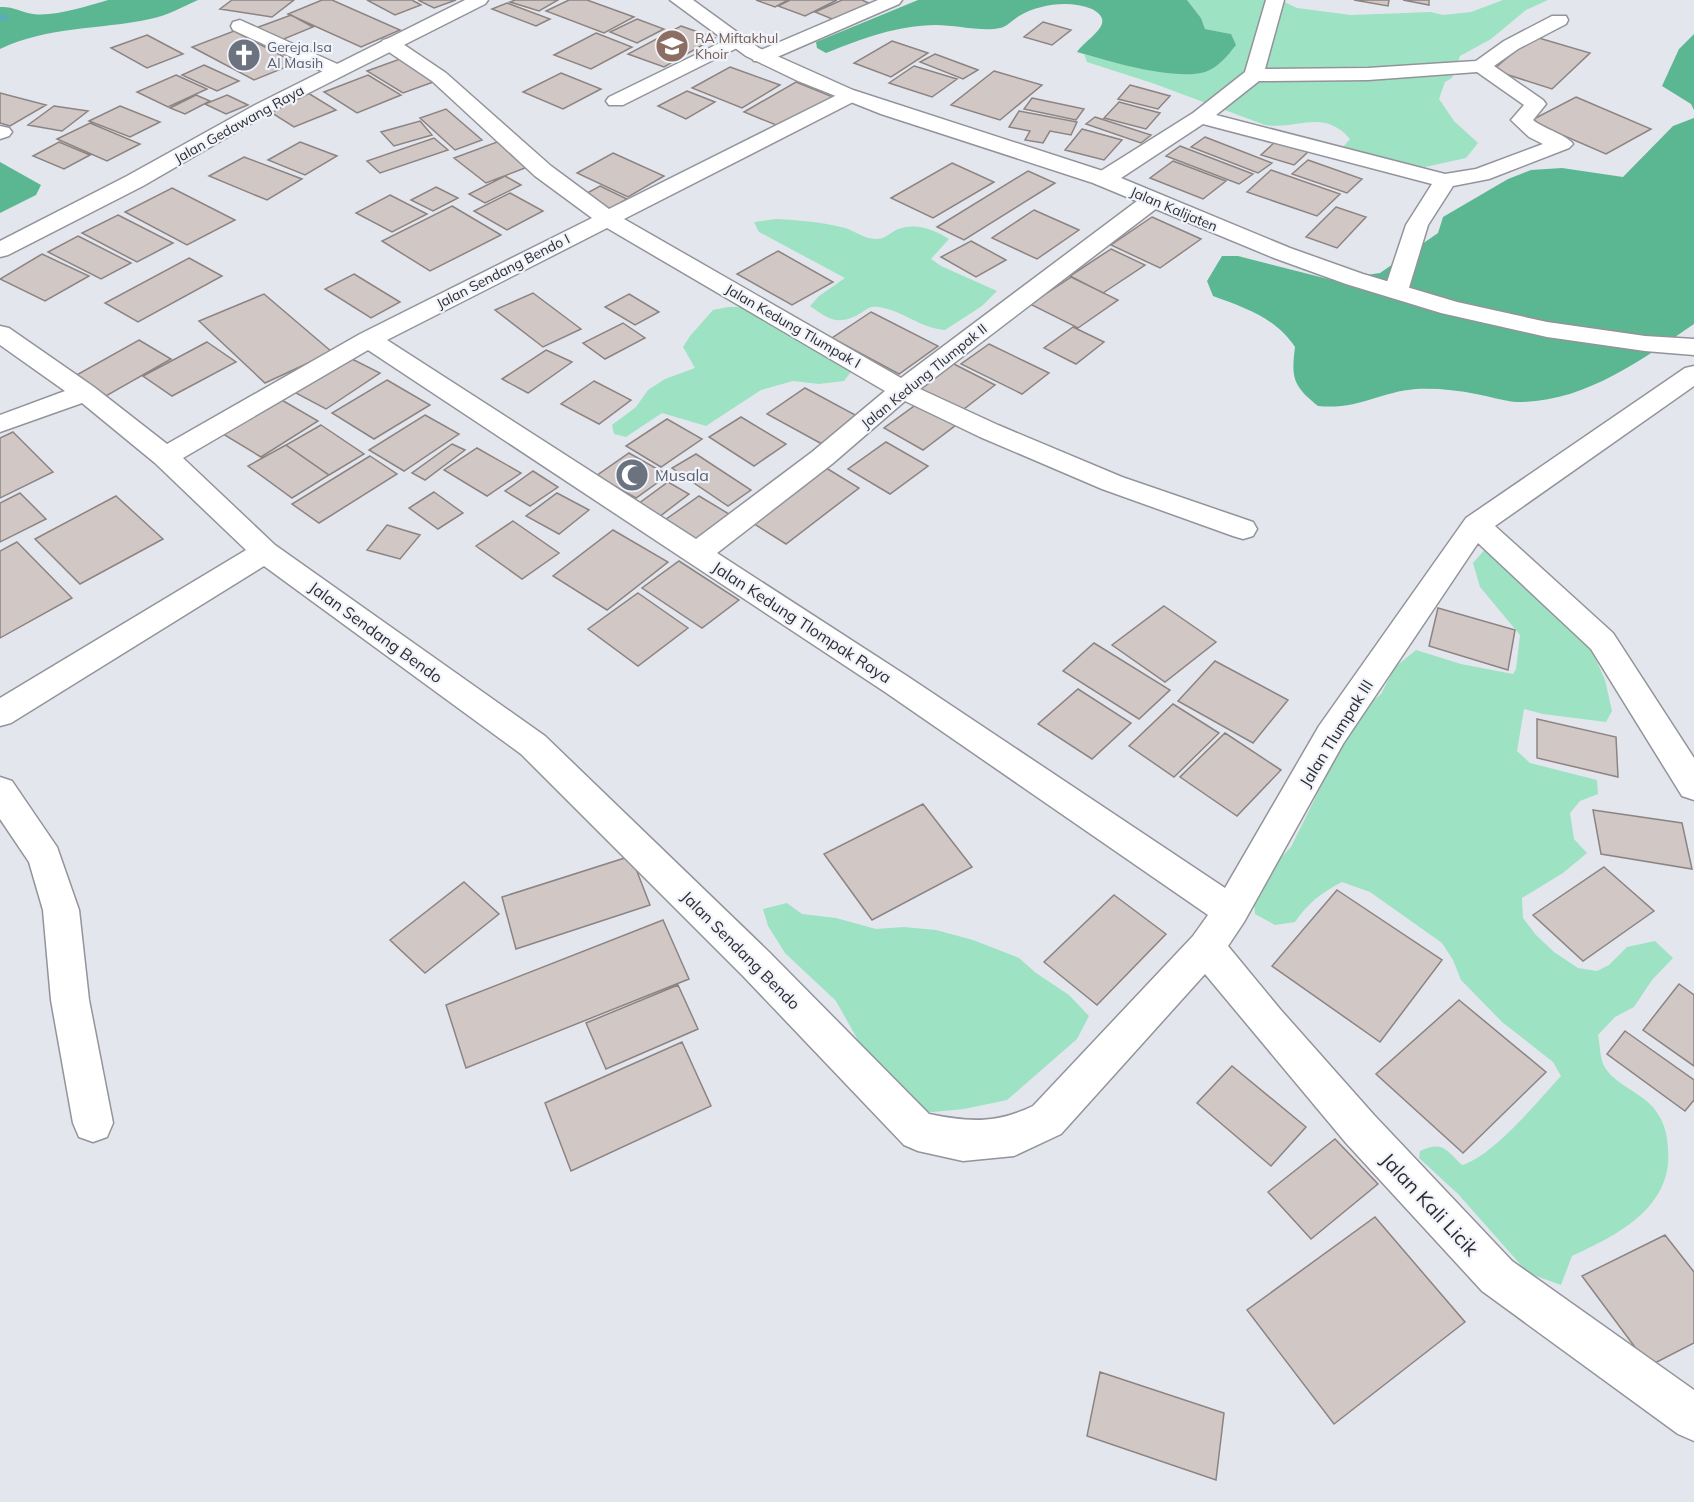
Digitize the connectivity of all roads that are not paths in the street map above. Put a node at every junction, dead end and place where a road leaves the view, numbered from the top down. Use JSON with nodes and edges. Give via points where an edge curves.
{"nodes":[{"id":1,"x":479,"y":0,"type":"edge"},
{"id":2,"x":679,"y":0,"type":"edge"},
{"id":3,"x":893,"y":0,"type":"edge"},
{"id":4,"x":1275,"y":0,"type":"edge"},
{"id":5,"x":1558,"y":20,"type":"dead end"},
{"id":6,"x":240,"y":26,"type":"dead end"},
{"id":7,"x":736,"y":41,"type":"junction"},
{"id":8,"x":390,"y":44,"type":"junction"},
{"id":9,"x":761,"y":57,"type":"junction"},
{"id":10,"x":1481,"y":66,"type":"junction"},
{"id":11,"x":337,"y":71,"type":"junction"},
{"id":12,"x":1254,"y":75,"type":"junction"},
{"id":13,"x":848,"y":96,"type":"junction"},
{"id":14,"x":616,"y":101,"type":"dead end"},
{"id":15,"x":1200,"y":117,"type":"junction"},
{"id":16,"x":1104,"y":179,"type":"junction"},
{"id":17,"x":1445,"y":182,"type":"junction"},
{"id":18,"x":1153,"y":200,"type":"junction"},
{"id":19,"x":607,"y":218,"type":"junction"},
{"id":20,"x":0,"y":250,"type":"edge"},
{"id":21,"x":1396,"y":291,"type":"junction"},
{"id":22,"x":0,"y":333,"type":"edge"},
{"id":23,"x":369,"y":339,"type":"junction"},
{"id":24,"x":1694,"y":347,"type":"edge"},
{"id":25,"x":1694,"y":374,"type":"edge"},
{"id":26,"x":902,"y":390,"type":"junction"},
{"id":27,"x":85,"y":393,"type":"junction"},
{"id":28,"x":0,"y":424,"type":"edge"},
{"id":29,"x":165,"y":457,"type":"junction"},
{"id":30,"x":1476,"y":525,"type":"junction"},
{"id":31,"x":1243,"y":529,"type":"dead end"},
{"id":32,"x":265,"y":552,"type":"junction"},
{"id":33,"x":697,"y":553,"type":"junction"},
{"id":34,"x":0,"y":714,"type":"edge"},
{"id":35,"x":1694,"y":786,"type":"edge"},
{"id":36,"x":0,"y":791,"type":"edge"},
{"id":37,"x":1231,"y":911,"type":"junction"},
{"id":38,"x":1206,"y":947,"type":"junction"},
{"id":39,"x":93,"y":1123,"type":"dead end"},
{"id":40,"x":1694,"y":1418,"type":"edge"}],
"edges":[{"from":1,"to":8,"type":"street","name":"Jalan Gedawang Raya"},
{"from":2,"to":7,"type":"street","name":"Jalan Kalijaten"},
{"from":3,"to":9,"type":"street"},
{"from":4,"to":12,"type":"street"},
{"from":5,"to":10,"type":"street"},
{"from":6,"to":11,"type":"street"},
{"from":7,"to":9,"type":"street","name":"Jalan Kalijaten"},
{"from":7,"to":14,"type":"street"},
{"from":8,"to":11,"type":"street","name":"Jalan Gedawang Raya"},
{"from":8,"to":19,"type":"street","name":"Jalan Kedung Tlumpak I","via":[[440,77],[543,171]]},
{"from":9,"to":13,"type":"street","name":"Jalan Kalijaten"},
{"from":10,"to":12,"type":"street","via":[[1377,75]]},
{"from":10,"to":17,"type":"street","via":[[1536,104],[1521,120],[1536,134],[1562,144],[1481,174]]},
{"from":11,"to":20,"type":"street","name":"Jalan Gedawang Raya"},
{"from":12,"to":15,"type":"street"},
{"from":13,"to":16,"type":"street","name":"Jalan Kalijaten"},
{"from":13,"to":19,"type":"street","name":"Jalan Sendang Bendo I"},
{"from":15,"to":16,"type":"street"},
{"from":15,"to":17,"type":"street"},
{"from":16,"to":18,"type":"street","name":"Jalan Kalijaten"},
{"from":17,"to":21,"type":"street","via":[[1421,215]]},
{"from":18,"to":21,"type":"street","name":"Jalan Kalijaten","via":[[1308,263]]},
{"from":18,"to":26,"type":"street","name":"Jalan Kedung Tlumpak II"},
{"from":19,"to":23,"type":"street","name":"Jalan Sendang Bendo I"},
{"from":19,"to":26,"type":"street","name":"Jalan Kedung Tlumpak I"},
{"from":21,"to":24,"type":"street","name":"Jalan Kalijaten","via":[[1551,332]]},
{"from":22,"to":27,"type":"street","name":"Jalan Sendang Bendo"},
{"from":23,"to":29,"type":"street","name":"Jalan Sendang Bendo I"},
{"from":23,"to":33,"type":"street","name":"Jalan Kedung Tlompak Raya"},
{"from":25,"to":30,"type":"street","name":"Jalan Tlumpak III"},
{"from":26,"to":31,"type":"street","name":"Jalan Kedung Tlumpak I","via":[[1112,483]]},
{"from":26,"to":33,"type":"street","name":"Jalan Kedung Tlumpak II","via":[[822,458]]},
{"from":27,"to":28,"type":"street"},
{"from":27,"to":29,"type":"street","name":"Jalan Sendang Bendo"},
{"from":29,"to":32,"type":"street","name":"Jalan Sendang Bendo"},
{"from":30,"to":35,"type":"street","via":[[1602,641]]},
{"from":30,"to":37,"type":"street","name":"Jalan Tlumpak III","via":[[1331,735]]},
{"from":32,"to":34,"type":"street"},
{"from":32,"to":38,"type":"street","name":"Jalan Sendang Bendo","via":[[532,745],[756,964],[918,1131],[963,1141],[1014,1136],[1047,1120]]},
{"from":33,"to":37,"type":"street","name":"Jalan Kedung Tlompak Raya"},
{"from":36,"to":39,"type":"street","via":[[45,857],[61,910],[70,1000]]},
{"from":37,"to":38,"type":"street","name":"Jalan Tlumpak III"},
{"from":38,"to":40,"type":"street","name":"Jalan Kali Licik","via":[[1360,1129],[1497,1275]]}]}
